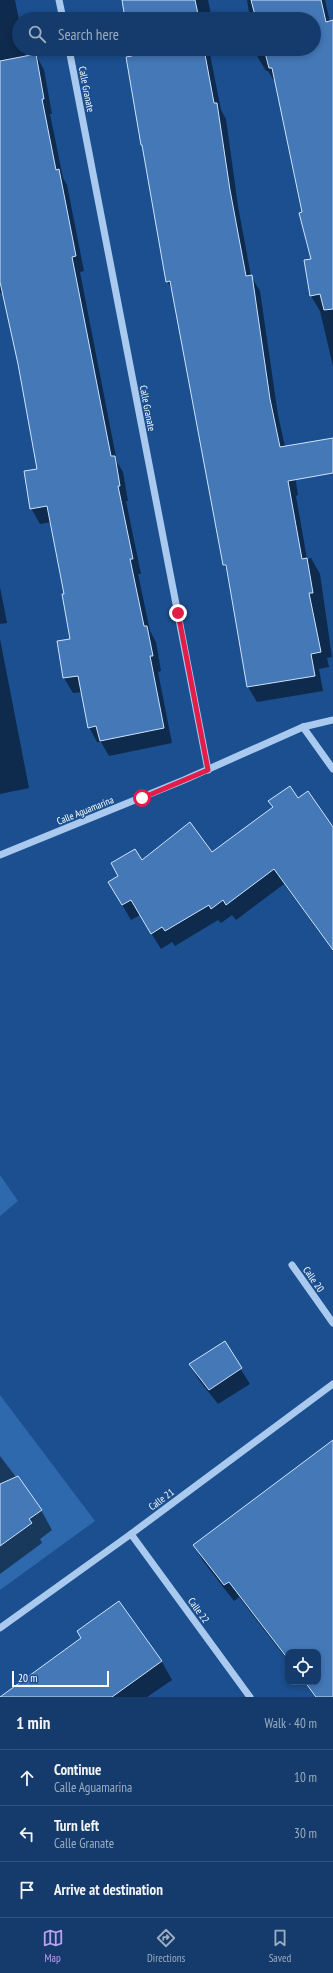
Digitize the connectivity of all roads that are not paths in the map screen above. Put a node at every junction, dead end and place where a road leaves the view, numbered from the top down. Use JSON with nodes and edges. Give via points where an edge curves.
{"nodes":[{"id":1,"x":59,"y":0,"type":"edge"},
{"id":2,"x":62,"y":12,"type":"edge"},
{"id":3,"x":70,"y":56,"type":"edge"},
{"id":4,"x":333,"y":720,"type":"edge"},
{"id":5,"x":303,"y":727,"type":"junction"},
{"id":6,"x":333,"y":769,"type":"edge"},
{"id":7,"x":208,"y":770,"type":"junction"},
{"id":8,"x":0,"y":855,"type":"edge"},
{"id":9,"x":292,"y":1265,"type":"dead end"},
{"id":10,"x":333,"y":1323,"type":"edge"},
{"id":11,"x":333,"y":1384,"type":"edge"},
{"id":12,"x":131,"y":1534,"type":"junction"},
{"id":13,"x":0,"y":1628,"type":"edge"},
{"id":14,"x":250,"y":1697,"type":"edge"}],
"edges":[{"from":1,"to":2,"type":"street"},
{"from":3,"to":7,"type":"street","name":"Calle Granate"},
{"from":4,"to":5,"type":"street","name":"Calle Aguamarina"},
{"from":5,"to":6,"type":"street"},
{"from":5,"to":7,"type":"street","name":"Calle Aguamarina"},
{"from":7,"to":8,"type":"street","name":"Calle Aguamarina"},
{"from":9,"to":10,"type":"street","name":"Calle 20"},
{"from":11,"to":12,"type":"street","name":"Calle 21"},
{"from":12,"to":13,"type":"street","name":"Calle 21"},
{"from":12,"to":14,"type":"street","name":"Calle 22"}]}
